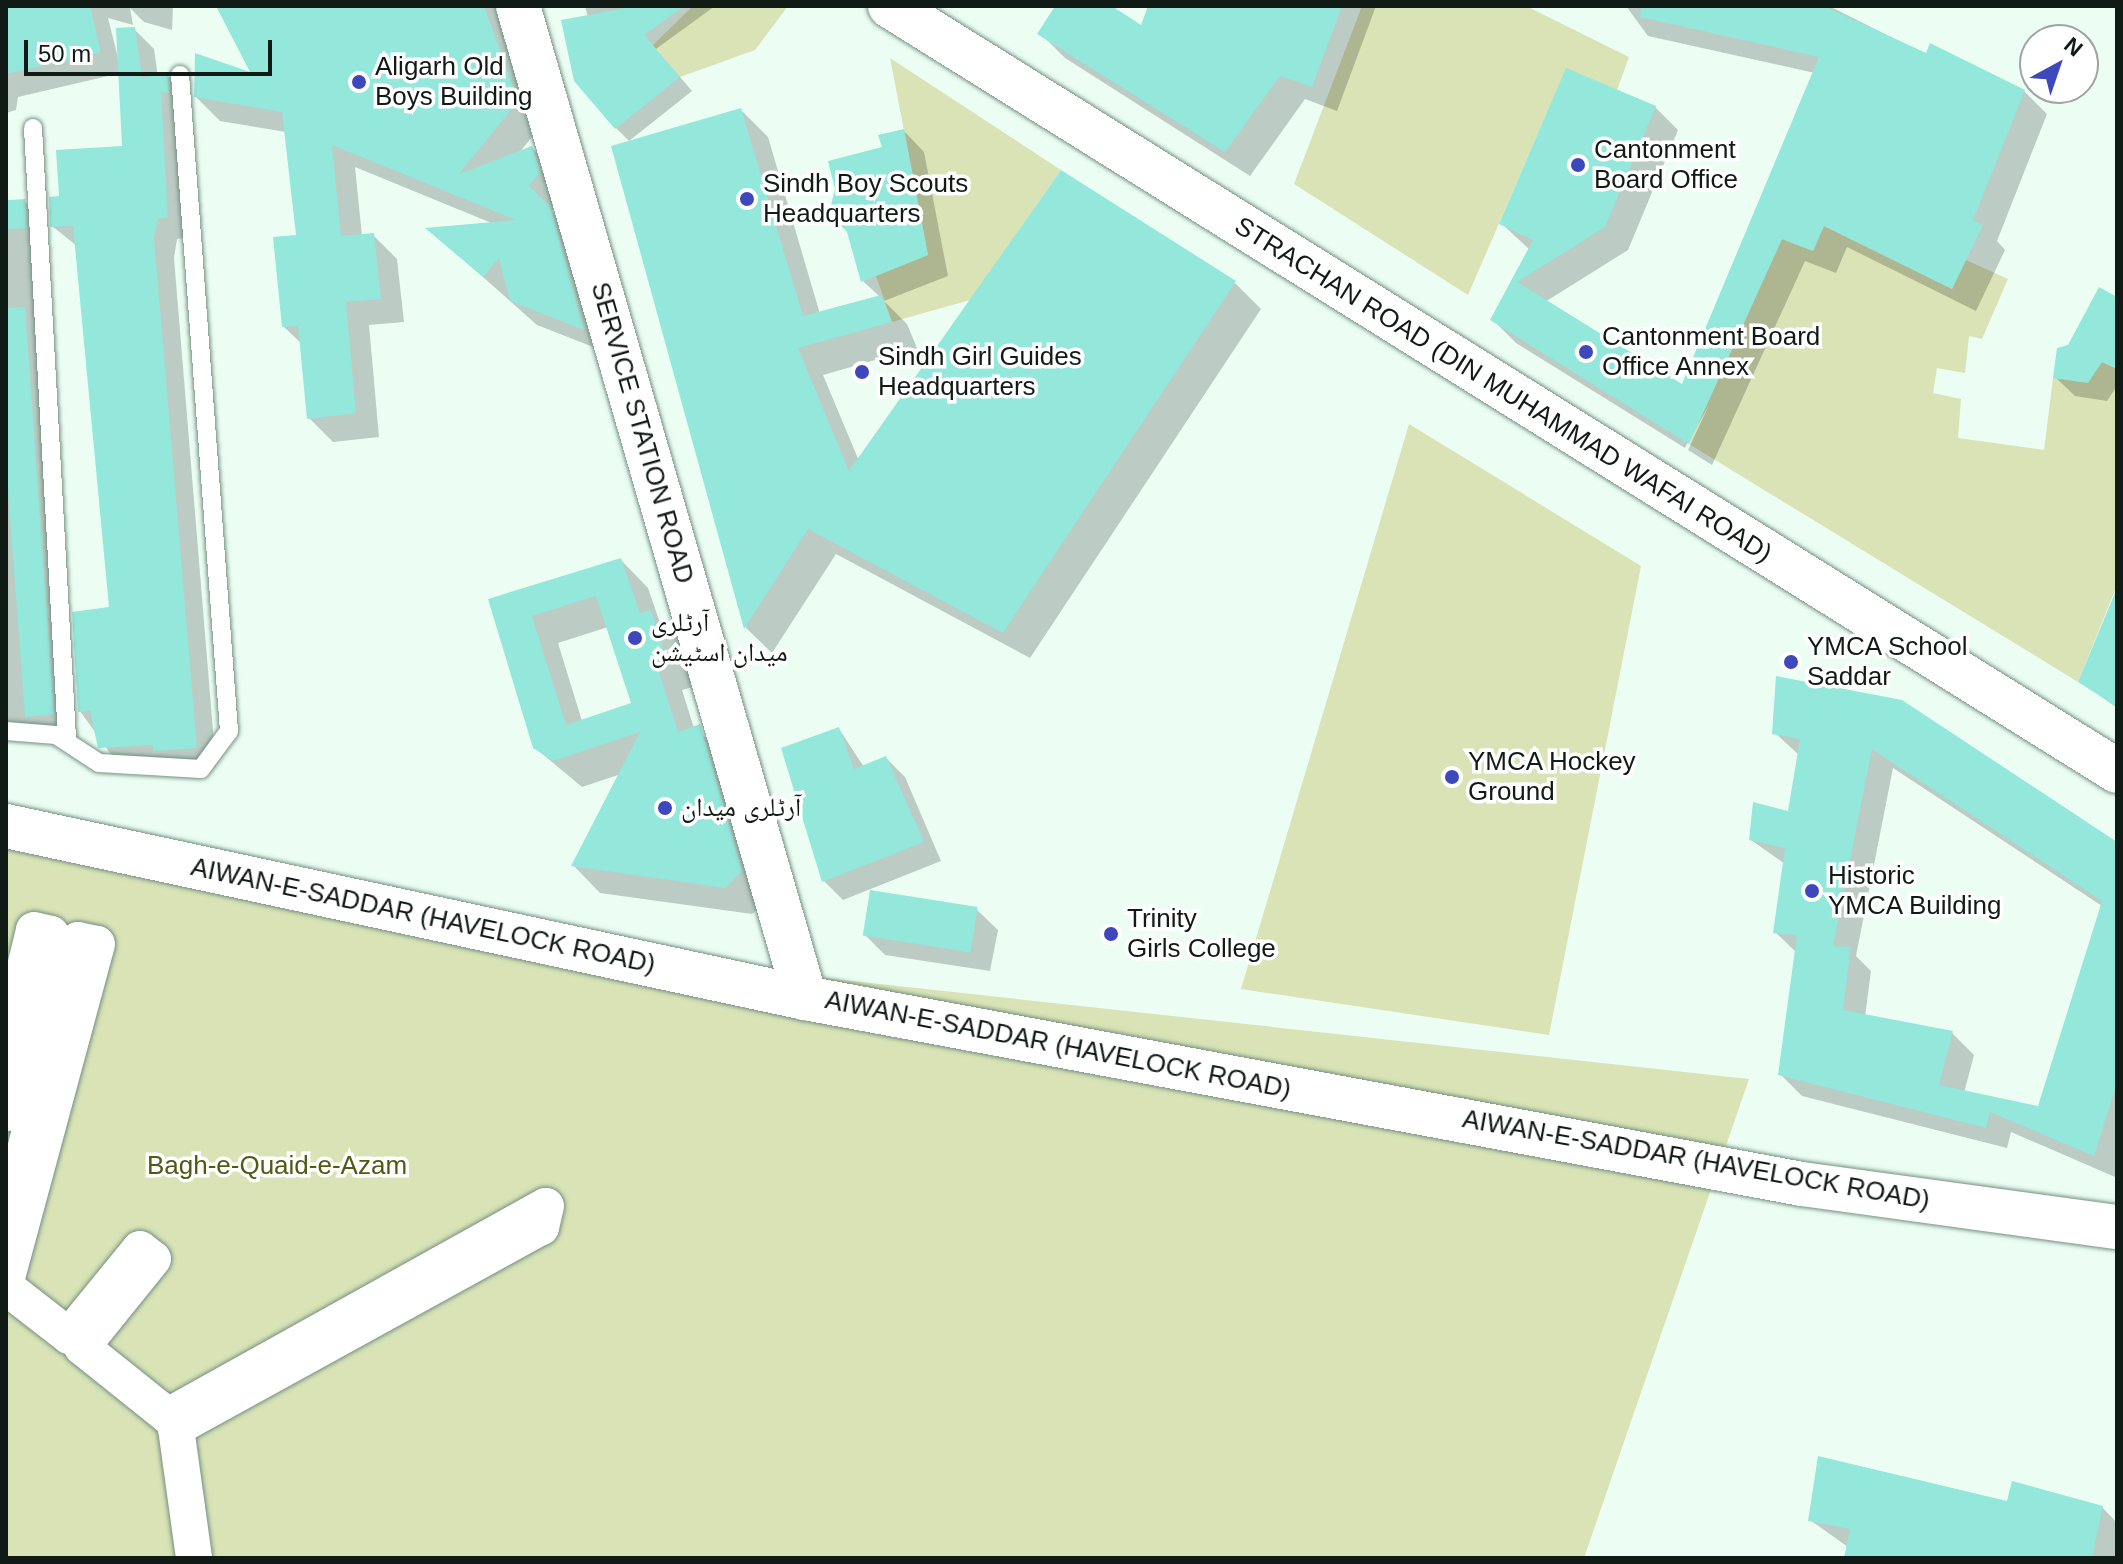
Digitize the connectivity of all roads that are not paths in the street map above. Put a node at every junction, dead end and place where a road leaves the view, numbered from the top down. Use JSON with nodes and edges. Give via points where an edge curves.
{"nodes":[{"id":1,"x":518,"y":6,"type":"edge"},
{"id":2,"x":890,"y":6,"type":"edge"},
{"id":3,"x":180,"y":75,"type":"dead end"},
{"id":4,"x":33,"y":128,"type":"dead end"},
{"id":5,"x":6,"y":731,"type":"edge"},
{"id":6,"x":67,"y":739,"type":"junction"},
{"id":7,"x":2117,"y":771,"type":"edge"},
{"id":8,"x":6,"y":826,"type":"edge"},
{"id":9,"x":805,"y":998,"type":"junction"},
{"id":10,"x":6,"y":1045,"type":"edge"},
{"id":11,"x":6,"y":1113,"type":"edge"},
{"id":12,"x":6,"y":1225,"type":"edge"},
{"id":13,"x":2117,"y":1227,"type":"edge"},
{"id":14,"x":6,"y":1281,"type":"edge"},
{"id":15,"x":6,"y":1287,"type":"edge"},
{"id":16,"x":194,"y":1558,"type":"edge"}],
"edges":[{"from":1,"to":9,"type":"main road","name":"SERVICE STATION ROAD"},
{"from":2,"to":7,"type":"main road","name":"STRACHAN ROAD (DIN MUHAMMAD WAFAI ROAD)"},
{"from":3,"to":6,"type":"lane","via":[[229,731],[201,769],[99,763]]},
{"from":4,"to":6,"type":"lane"},
{"from":5,"to":6,"type":"lane"},
{"from":8,"to":9,"type":"main road","name":"AIWAN-E-SADDAR (HAVELOCK ROAD)"},
{"from":9,"to":13,"type":"main road","name":"AIWAN-E-SADDAR (HAVELOCK ROAD)","via":[[1802,1184]]},
{"from":10,"to":11,"type":"street","via":[[34,930],[51,934]]},
{"from":12,"to":14,"type":"street","via":[[78,940],[97,944]]},
{"from":15,"to":16,"type":"street","via":[[69,1336],[140,1249],[153,1259],[82,1347],[168,1416],[546,1206],[541,1227],[176,1428]]}]}
